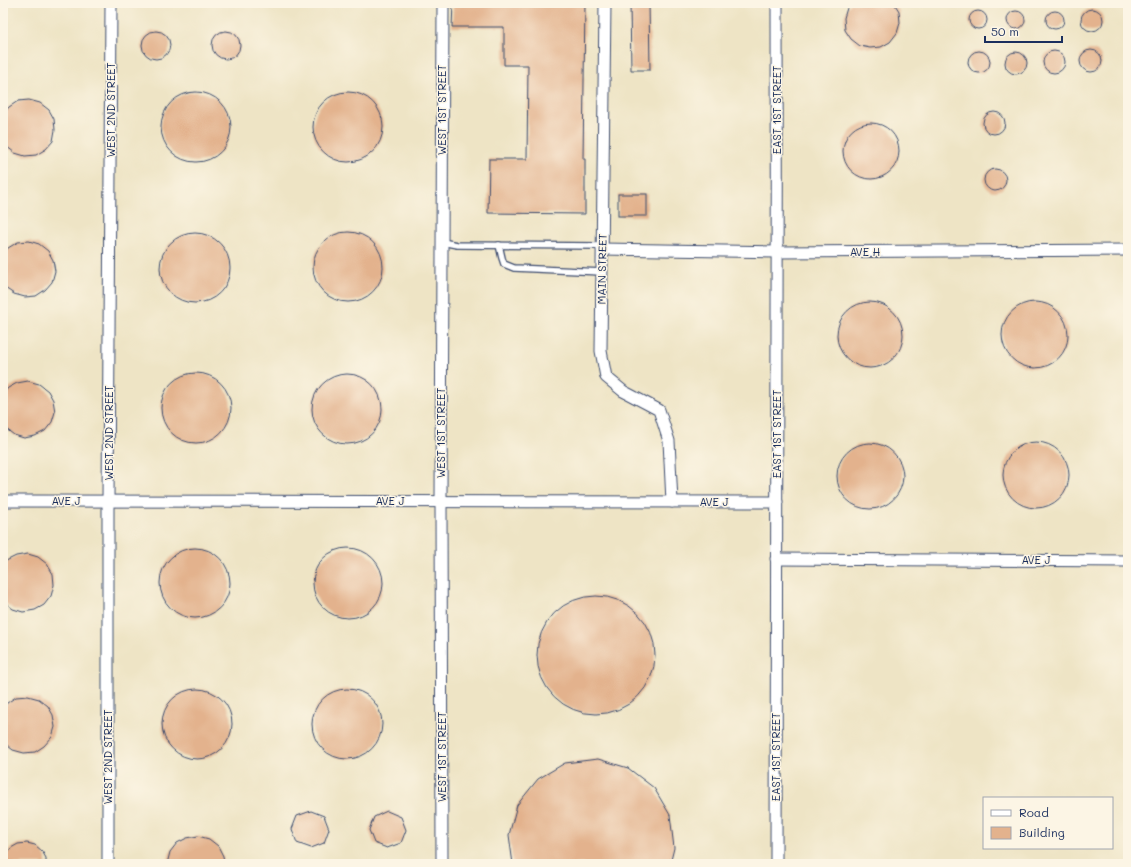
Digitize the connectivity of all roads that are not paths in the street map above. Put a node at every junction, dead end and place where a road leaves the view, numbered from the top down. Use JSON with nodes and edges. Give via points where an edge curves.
{"nodes":[{"id":1,"x":111,"y":3,"type":"edge"},
{"id":2,"x":443,"y":3,"type":"edge"},
{"id":3,"x":605,"y":3,"type":"edge"},
{"id":4,"x":777,"y":3,"type":"edge"},
{"id":5,"x":442,"y":242,"type":"junction"},
{"id":6,"x":499,"y":245,"type":"junction"},
{"id":7,"x":602,"y":248,"type":"junction"},
{"id":8,"x":1128,"y":250,"type":"edge"},
{"id":9,"x":778,"y":252,"type":"junction"},
{"id":10,"x":602,"y":272,"type":"junction"},
{"id":11,"x":3,"y":501,"type":"edge"},
{"id":12,"x":108,"y":501,"type":"junction"},
{"id":13,"x":441,"y":501,"type":"junction"},
{"id":14,"x":672,"y":502,"type":"junction"},
{"id":15,"x":777,"y":502,"type":"junction"},
{"id":16,"x":776,"y":559,"type":"junction"},
{"id":17,"x":1128,"y":561,"type":"edge"},
{"id":18,"x":108,"y":864,"type":"edge"},
{"id":19,"x":442,"y":864,"type":"edge"},
{"id":20,"x":776,"y":864,"type":"edge"}],
"edges":[{"from":1,"to":12,"type":"street","name":"WEST 2ND STREET"},
{"from":2,"to":5,"type":"street","name":"WEST 1ST STREET"},
{"from":3,"to":7,"type":"street","name":"MAIN STREET"},
{"from":4,"to":9,"type":"street","name":"EAST 1ST STREET"},
{"from":5,"to":6,"type":"lane","via":[[457,245]]},
{"from":5,"to":13,"type":"street","name":"WEST 1ST STREET"},
{"from":6,"to":7,"type":"lane"},
{"from":6,"to":10,"type":"lane","via":[[504,264],[514,268]]},
{"from":7,"to":9,"type":"street","name":"AVE H"},
{"from":7,"to":10,"type":"street","name":"MAIN STREET"},
{"from":8,"to":9,"type":"street","name":"AVE H"},
{"from":9,"to":15,"type":"street","name":"EAST 1ST STREET"},
{"from":10,"to":14,"type":"street","name":"MAIN STREET","via":[[601,351],[606,377],[623,391],[659,410],[669,441]]},
{"from":11,"to":12,"type":"street","name":"AVE J"},
{"from":12,"to":13,"type":"street","name":"AVE J"},
{"from":12,"to":18,"type":"street","name":"WEST 2ND STREET"},
{"from":13,"to":14,"type":"street","name":"AVE J"},
{"from":13,"to":19,"type":"street","name":"WEST 1ST STREET"},
{"from":14,"to":15,"type":"street","name":"AVE J"},
{"from":15,"to":16,"type":"street","name":"EAST 1ST STREET"},
{"from":16,"to":17,"type":"street","name":"AVE J"},
{"from":16,"to":20,"type":"street","name":"EAST 1ST STREET"}]}
